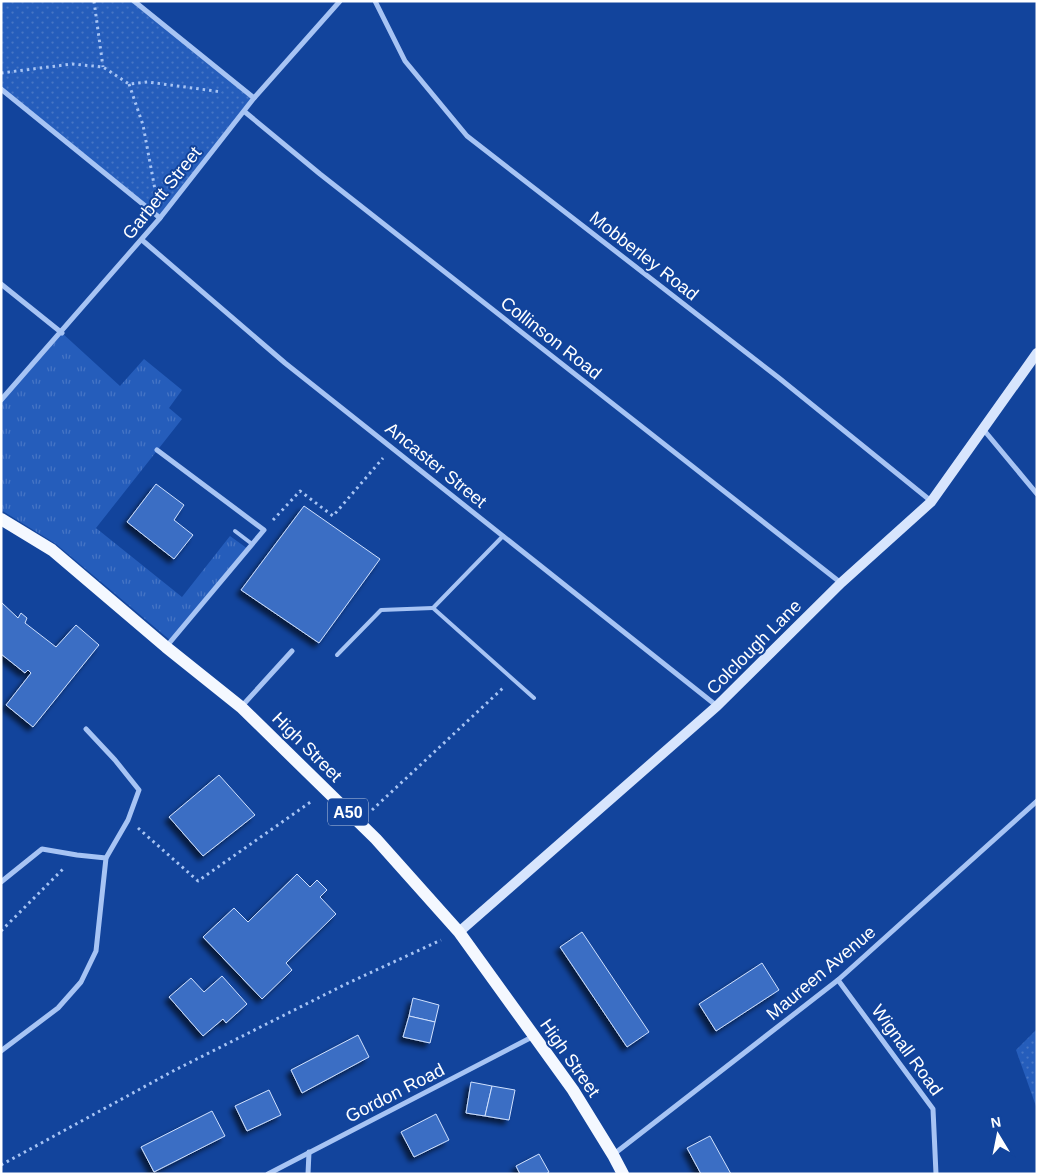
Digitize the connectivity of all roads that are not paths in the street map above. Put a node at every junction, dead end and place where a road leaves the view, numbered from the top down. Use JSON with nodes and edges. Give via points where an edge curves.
{"nodes":[{"id":1,"x":134,"y":1,"type":"edge"},
{"id":2,"x":340,"y":1,"type":"edge"},
{"id":3,"x":375,"y":1,"type":"edge"},
{"id":4,"x":1,"y":89,"type":"edge"},
{"id":5,"x":254,"y":98,"type":"junction"},
{"id":6,"x":245,"y":112,"type":"junction"},
{"id":7,"x":160,"y":218,"type":"junction"},
{"id":8,"x":142,"y":240,"type":"junction"},
{"id":9,"x":1,"y":284,"type":"edge"},
{"id":10,"x":62,"y":332,"type":"junction"},
{"id":11,"x":1037,"y":353,"type":"edge"},
{"id":12,"x":1,"y":400,"type":"edge"},
{"id":13,"x":983,"y":429,"type":"junction"},
{"id":14,"x":157,"y":450,"type":"dead end"},
{"id":15,"x":1037,"y":494,"type":"edge"},
{"id":16,"x":931,"y":502,"type":"junction"},
{"id":17,"x":1,"y":519,"type":"edge"},
{"id":18,"x":235,"y":531,"type":"dead end"},
{"id":19,"x":503,"y":536,"type":"junction"},
{"id":20,"x":252,"y":544,"type":"junction"},
{"id":21,"x":841,"y":583,"type":"junction"},
{"id":22,"x":433,"y":608,"type":"junction"},
{"id":23,"x":166,"y":647,"type":"junction"},
{"id":24,"x":292,"y":651,"type":"dead end"},
{"id":25,"x":337,"y":655,"type":"dead end"},
{"id":26,"x":534,"y":698,"type":"dead end"},
{"id":27,"x":717,"y":706,"type":"junction"},
{"id":28,"x":242,"y":707,"type":"junction"},
{"id":29,"x":86,"y":729,"type":"dead end"},
{"id":30,"x":1037,"y":801,"type":"edge"},
{"id":31,"x":106,"y":858,"type":"junction"},
{"id":32,"x":1,"y":882,"type":"edge"},
{"id":33,"x":459,"y":932,"type":"junction"},
{"id":34,"x":838,"y":980,"type":"junction"},
{"id":35,"x":534,"y":1036,"type":"junction"},
{"id":36,"x":1,"y":1051,"type":"edge"},
{"id":37,"x":309,"y":1152,"type":"junction"},
{"id":38,"x":613,"y":1155,"type":"junction"},
{"id":39,"x":268,"y":1174,"type":"edge"},
{"id":40,"x":308,"y":1174,"type":"edge"},
{"id":41,"x":622,"y":1174,"type":"edge"},
{"id":42,"x":936,"y":1174,"type":"edge"}],
"edges":[{"from":1,"to":5,"type":"street"},
{"from":2,"to":5,"type":"street","name":"Garbett Street"},
{"from":3,"to":16,"type":"street","name":"Mobberley Road","via":[[405,61],[466,136],[771,372]]},
{"from":4,"to":7,"type":"street"},
{"from":5,"to":6,"type":"street","name":"Garbett Street"},
{"from":6,"to":7,"type":"street","name":"Garbett Street"},
{"from":6,"to":21,"type":"street","name":"Collinson Road"},
{"from":7,"to":8,"type":"street","name":"Garbett Street"},
{"from":8,"to":10,"type":"street","name":"Garbett Street"},
{"from":8,"to":19,"type":"street","name":"Ancaster Street","via":[[285,363]]},
{"from":9,"to":10,"type":"street"},
{"from":10,"to":12,"type":"street","name":"Garbett Street"},
{"from":11,"to":13,"type":"street","name":"Colclough Lane"},
{"from":13,"to":15,"type":"street"},
{"from":13,"to":16,"type":"street","name":"Colclough Lane"},
{"from":14,"to":20,"type":"street","via":[[264,530]]},
{"from":16,"to":21,"type":"street","name":"Colclough Lane"},
{"from":17,"to":23,"type":"main road","name":"High Street","number":"A50","via":[[52,550]]},
{"from":18,"to":20,"type":"lane"},
{"from":19,"to":22,"type":"lane"},
{"from":19,"to":27,"type":"street","name":"Ancaster Street"},
{"from":20,"to":23,"type":"street"},
{"from":21,"to":27,"type":"street","name":"Colclough Lane"},
{"from":22,"to":25,"type":"lane","via":[[381,610]]},
{"from":22,"to":26,"type":"lane"},
{"from":23,"to":28,"type":"main road","name":"High Street","number":"A50"},
{"from":24,"to":28,"type":"street"},
{"from":27,"to":33,"type":"street","name":"Colclough Lane"},
{"from":28,"to":33,"type":"main road","name":"High Street","number":"A50","via":[[358,822]]},
{"from":29,"to":31,"type":"street","via":[[138,790],[128,820]]},
{"from":30,"to":34,"type":"street","name":"Maureen Avenue"},
{"from":31,"to":32,"type":"street","via":[[42,849]]},
{"from":31,"to":36,"type":"street","via":[[96,951],[81,982],[58,1008]]},
{"from":33,"to":35,"type":"main road","name":"High Street","number":"A50"},
{"from":34,"to":38,"type":"street","name":"Maureen Avenue"},
{"from":34,"to":42,"type":"street","name":"Wignall Road","via":[[933,1109]]},
{"from":35,"to":37,"type":"street","name":"Gordon Road"},
{"from":35,"to":38,"type":"main road","name":"High Street","number":"A50","via":[[573,1090]]},
{"from":37,"to":39,"type":"street","name":"Gordon Road"},
{"from":37,"to":40,"type":"street"},
{"from":38,"to":41,"type":"main road","name":"High Street","number":"A50"}]}
